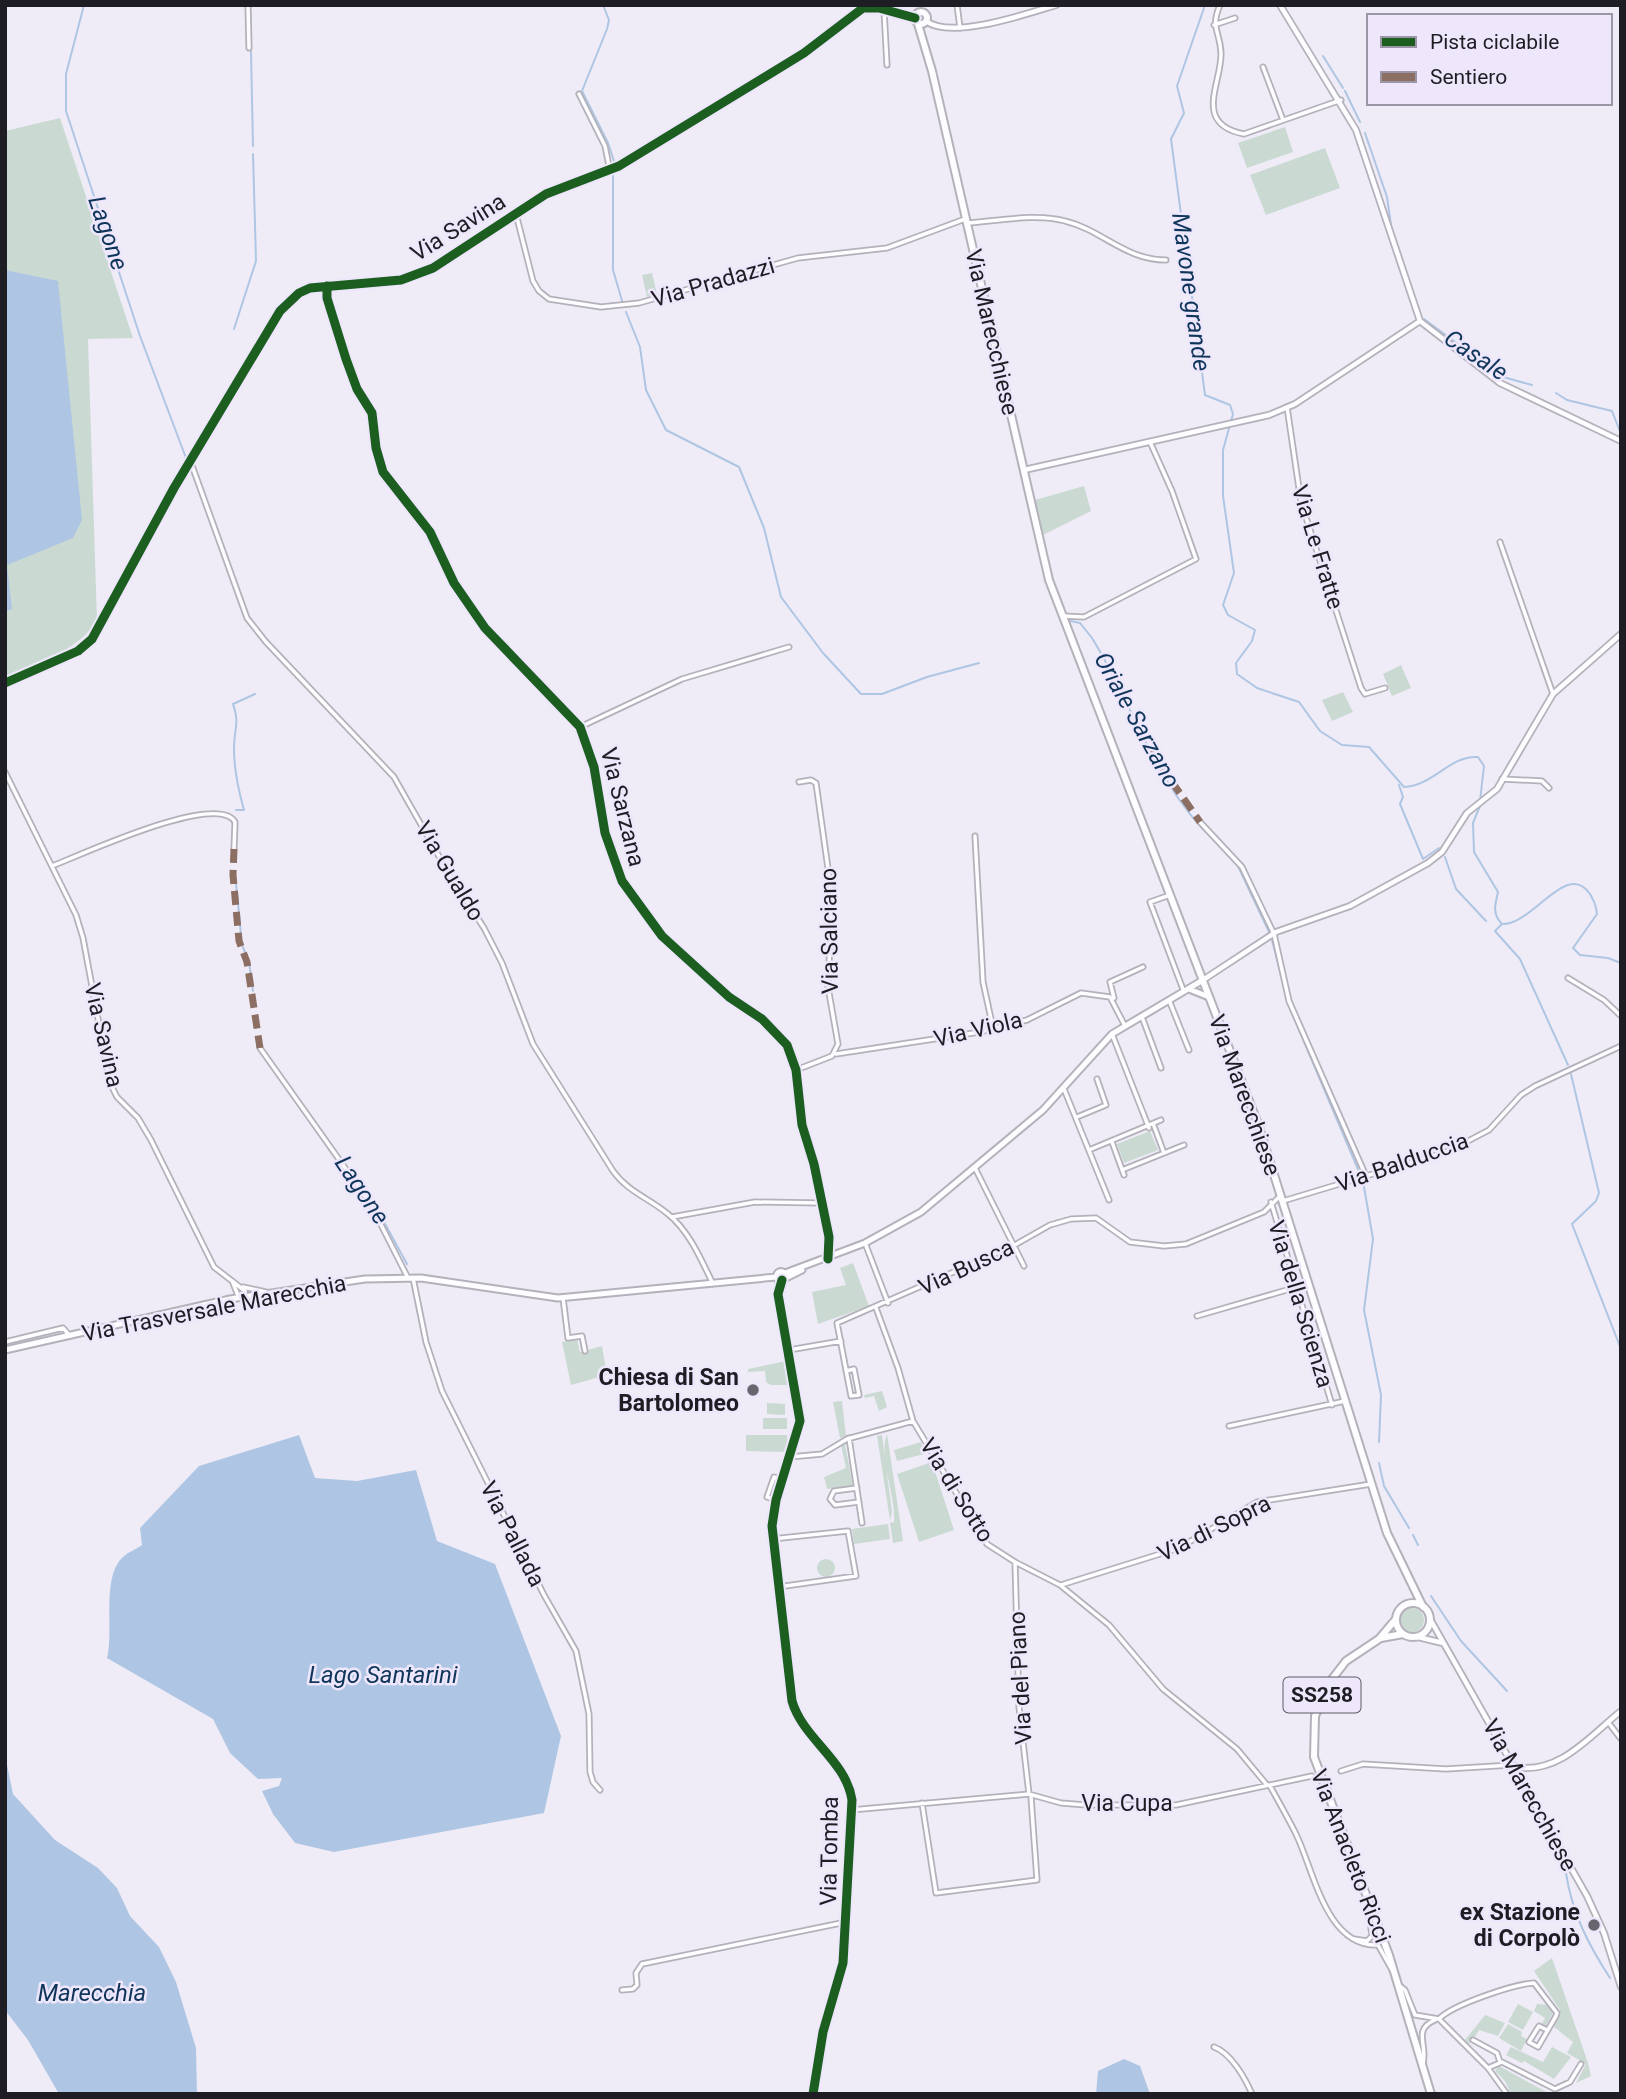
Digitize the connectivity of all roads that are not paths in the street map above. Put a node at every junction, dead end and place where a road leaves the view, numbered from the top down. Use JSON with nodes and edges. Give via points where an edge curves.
{"nodes":[{"id":1,"x":248,"y":5,"type":"edge"},
{"id":2,"x":855,"y":5,"type":"edge"},
{"id":3,"x":957,"y":5,"type":"edge"},
{"id":4,"x":1056,"y":5,"type":"edge"},
{"id":5,"x":1220,"y":5,"type":"edge"},
{"id":6,"x":1280,"y":5,"type":"edge"},
{"id":7,"x":863,"y":8,"type":"junction"},
{"id":8,"x":884,"y":10,"type":"junction"},
{"id":9,"x":919,"y":15,"type":"edge"},
{"id":10,"x":1235,"y":18,"type":"dead end"},
{"id":11,"x":1214,"y":25,"type":"junction"},
{"id":12,"x":960,"y":28,"type":"junction"},
{"id":13,"x":249,"y":48,"type":"dead end"},
{"id":14,"x":887,"y":65,"type":"dead end"},
{"id":15,"x":1263,"y":66,"type":"dead end"},
{"id":16,"x":579,"y":94,"type":"dead end"},
{"id":17,"x":1341,"y":100,"type":"junction"},
{"id":18,"x":1284,"y":121,"type":"junction"},
{"id":19,"x":610,"y":171,"type":"junction"},
{"id":20,"x":516,"y":214,"type":"junction"},
{"id":21,"x":966,"y":221,"type":"junction"},
{"id":22,"x":1166,"y":260,"type":"dead end"},
{"id":23,"x":327,"y":286,"type":"junction"},
{"id":24,"x":1420,"y":321,"type":"junction"},
{"id":25,"x":1287,"y":407,"type":"junction"},
{"id":26,"x":1621,"y":441,"type":"edge"},
{"id":27,"x":1150,"y":442,"type":"junction"},
{"id":28,"x":190,"y":460,"type":"junction"},
{"id":29,"x":1024,"y":470,"type":"junction"},
{"id":30,"x":1500,"y":542,"type":"dead end"},
{"id":31,"x":1060,"y":615,"type":"junction"},
{"id":32,"x":1621,"y":634,"type":"edge"},
{"id":33,"x":789,"y":647,"type":"dead end"},
{"id":34,"x":5,"y":683,"type":"edge"},
{"id":35,"x":1385,"y":688,"type":"dead end"},
{"id":36,"x":1553,"y":694,"type":"junction"},
{"id":37,"x":580,"y":727,"type":"junction"},
{"id":38,"x":5,"y":772,"type":"edge"},
{"id":39,"x":1503,"y":779,"type":"junction"},
{"id":40,"x":799,"y":782,"type":"dead end"},
{"id":41,"x":1549,"y":788,"type":"dead end"},
{"id":42,"x":1200,"y":822,"type":"dead end"},
{"id":43,"x":975,"y":836,"type":"dead end"},
{"id":44,"x":234,"y":849,"type":"dead end"},
{"id":45,"x":52,"y":866,"type":"junction"},
{"id":46,"x":1170,"y":895,"type":"junction"},
{"id":47,"x":1274,"y":934,"type":"junction"},
{"id":48,"x":1143,"y":967,"type":"dead end"},
{"id":49,"x":1567,"y":978,"type":"dead end"},
{"id":50,"x":1203,"y":980,"type":"junction"},
{"id":51,"x":1187,"y":991,"type":"junction"},
{"id":52,"x":1209,"y":997,"type":"junction"},
{"id":53,"x":1115,"y":1000,"type":"junction"},
{"id":54,"x":1169,"y":1000,"type":"junction"},
{"id":55,"x":1141,"y":1014,"type":"junction"},
{"id":56,"x":1621,"y":1016,"type":"edge"},
{"id":57,"x":1124,"y":1024,"type":"junction"},
{"id":58,"x":993,"y":1028,"type":"junction"},
{"id":59,"x":1112,"y":1034,"type":"junction"},
{"id":60,"x":1621,"y":1046,"type":"edge"},
{"id":61,"x":260,"y":1048,"type":"dead end"},
{"id":62,"x":1189,"y":1051,"type":"dead end"},
{"id":63,"x":835,"y":1054,"type":"junction"},
{"id":64,"x":1161,"y":1068,"type":"dead end"},
{"id":65,"x":796,"y":1070,"type":"junction"},
{"id":66,"x":1097,"y":1079,"type":"dead end"},
{"id":67,"x":1064,"y":1089,"type":"junction"},
{"id":68,"x":1077,"y":1117,"type":"junction"},
{"id":69,"x":1161,"y":1120,"type":"dead end"},
{"id":70,"x":1152,"y":1127,"type":"junction"},
{"id":71,"x":1112,"y":1142,"type":"junction"},
{"id":72,"x":1184,"y":1145,"type":"dead end"},
{"id":73,"x":1089,"y":1150,"type":"junction"},
{"id":74,"x":1164,"y":1153,"type":"junction"},
{"id":75,"x":975,"y":1168,"type":"junction"},
{"id":76,"x":1366,"y":1176,"type":"junction"},
{"id":77,"x":1282,"y":1198,"type":"junction"},
{"id":78,"x":1109,"y":1200,"type":"dead end"},
{"id":79,"x":1271,"y":1202,"type":"junction"},
{"id":80,"x":821,"y":1203,"type":"junction"},
{"id":81,"x":671,"y":1217,"type":"junction"},
{"id":82,"x":866,"y":1243,"type":"junction"},
{"id":83,"x":1013,"y":1246,"type":"junction"},
{"id":84,"x":828,"y":1259,"type":"junction"},
{"id":85,"x":1024,"y":1266,"type":"dead end"},
{"id":86,"x":780,"y":1277,"type":"junction"},
{"id":87,"x":411,"y":1278,"type":"junction"},
{"id":88,"x":232,"y":1281,"type":"junction"},
{"id":89,"x":712,"y":1282,"type":"junction"},
{"id":90,"x":1297,"y":1287,"type":"junction"},
{"id":91,"x":268,"y":1292,"type":"junction"},
{"id":92,"x":242,"y":1297,"type":"junction"},
{"id":93,"x":563,"y":1298,"type":"junction"},
{"id":94,"x":888,"y":1303,"type":"junction"},
{"id":95,"x":876,"y":1308,"type":"junction"},
{"id":96,"x":1197,"y":1316,"type":"dead end"},
{"id":97,"x":70,"y":1336,"type":"junction"},
{"id":98,"x":841,"y":1341,"type":"junction"},
{"id":99,"x":5,"y":1342,"type":"edge"},
{"id":100,"x":5,"y":1350,"type":"edge"},
{"id":101,"x":789,"y":1350,"type":"junction"},
{"id":102,"x":584,"y":1351,"type":"dead end"},
{"id":103,"x":846,"y":1371,"type":"junction"},
{"id":104,"x":1345,"y":1401,"type":"junction"},
{"id":105,"x":1332,"y":1405,"type":"junction"},
{"id":106,"x":913,"y":1422,"type":"junction"},
{"id":107,"x":1229,"y":1426,"type":"dead end"},
{"id":108,"x":849,"y":1438,"type":"junction"},
{"id":109,"x":790,"y":1457,"type":"junction"},
{"id":110,"x":783,"y":1480,"type":"junction"},
{"id":111,"x":1371,"y":1484,"type":"junction"},
{"id":112,"x":857,"y":1488,"type":"junction"},
{"id":113,"x":776,"y":1500,"type":"junction"},
{"id":114,"x":859,"y":1502,"type":"junction"},
{"id":115,"x":862,"y":1523,"type":"dead end"},
{"id":116,"x":772,"y":1539,"type":"junction"},
{"id":117,"x":1015,"y":1562,"type":"junction"},
{"id":118,"x":1412,"y":1580,"type":"junction"},
{"id":119,"x":1060,"y":1585,"type":"junction"},
{"id":120,"x":778,"y":1587,"type":"junction"},
{"id":121,"x":1406,"y":1605,"type":"junction"},
{"id":122,"x":1423,"y":1607,"type":"junction"},
{"id":123,"x":1396,"y":1619,"type":"junction"},
{"id":124,"x":1430,"y":1619,"type":"junction"},
{"id":125,"x":1403,"y":1634,"type":"junction"},
{"id":126,"x":1418,"y":1637,"type":"junction"},
{"id":127,"x":1379,"y":1639,"type":"junction"},
{"id":128,"x":1447,"y":1645,"type":"junction"},
{"id":129,"x":1621,"y":1711,"type":"edge"},
{"id":130,"x":1608,"y":1722,"type":"junction"},
{"id":131,"x":1621,"y":1739,"type":"edge"},
{"id":132,"x":1514,"y":1765,"type":"junction"},
{"id":133,"x":1341,"y":1771,"type":"dead end"},
{"id":134,"x":1312,"y":1776,"type":"dead end"},
{"id":135,"x":1268,"y":1786,"type":"junction"},
{"id":136,"x":600,"y":1790,"type":"dead end"},
{"id":137,"x":1030,"y":1795,"type":"junction"},
{"id":138,"x":922,"y":1803,"type":"junction"},
{"id":139,"x":851,"y":1810,"type":"junction"},
{"id":140,"x":1368,"y":1900,"type":"junction"},
{"id":141,"x":846,"y":1923,"type":"junction"},
{"id":142,"x":1354,"y":1938,"type":"junction"},
{"id":143,"x":1394,"y":1972,"type":"junction"},
{"id":144,"x":1398,"y":1985,"type":"junction"},
{"id":145,"x":1621,"y":1987,"type":"edge"},
{"id":146,"x":622,"y":1990,"type":"dead end"},
{"id":147,"x":1438,"y":2019,"type":"junction"},
{"id":148,"x":1547,"y":2030,"type":"junction"},
{"id":149,"x":1473,"y":2040,"type":"dead end"},
{"id":150,"x":1214,"y":2047,"type":"dead end"},
{"id":151,"x":1500,"y":2062,"type":"junction"},
{"id":152,"x":1581,"y":2064,"type":"dead end"},
{"id":153,"x":1423,"y":2066,"type":"junction"},
{"id":154,"x":1488,"y":2068,"type":"junction"},
{"id":155,"x":813,"y":2094,"type":"edge"},
{"id":156,"x":1252,"y":2094,"type":"edge"},
{"id":157,"x":1431,"y":2094,"type":"edge"},
{"id":158,"x":1507,"y":2094,"type":"edge"}],
"edges":[{"from":1,"to":13,"type":"street"},
{"from":2,"to":7,"type":"street"},
{"from":3,"to":12,"type":"street"},
{"from":4,"to":12,"type":"street"},
{"from":5,"to":11,"type":"street"},
{"from":6,"to":17,"type":"street"},
{"from":7,"to":8,"type":"street"},
{"from":7,"to":19,"type":"street","name":"Via Savina","via":[[804,53]]},
{"from":8,"to":9,"type":"street"},
{"from":8,"to":14,"type":"street"},
{"from":9,"to":12,"type":"street","via":[[934,27]]},
{"from":9,"to":21,"type":"main road","name":"Via Marecchiese"},
{"from":10,"to":11,"type":"street"},
{"from":11,"to":18,"type":"street","via":[[1221,51],[1212,98],[1220,121],[1244,134]]},
{"from":15,"to":18,"type":"street"},
{"from":16,"to":19,"type":"street","via":[[605,146]]},
{"from":17,"to":18,"type":"street"},
{"from":17,"to":24,"type":"street","via":[[1356,130]]},
{"from":19,"to":20,"type":"street","name":"Via Savina","via":[[546,194]]},
{"from":20,"to":21,"type":"street","name":"Via Pradazzi","via":[[539,291],[548,299],[601,307],[639,303],[799,258],[887,248]]},
{"from":20,"to":23,"type":"street","name":"Via Savina","via":[[414,277]]},
{"from":21,"to":22,"type":"street","name":"Via Pradazzi","via":[[1053,218],[1068,221],[1132,255]]},
{"from":21,"to":29,"type":"main road","name":"Via Marecchiese"},
{"from":23,"to":28,"type":"street","name":"Via Savina","via":[[299,293],[280,311]]},
{"from":23,"to":37,"type":"street","name":"Via Sarzana","via":[[327,299],[356,389],[372,413],[383,472],[430,532],[454,583],[485,628]]},
{"from":24,"to":25,"type":"street"},
{"from":24,"to":26,"type":"street","via":[[1500,383]]},
{"from":25,"to":27,"type":"street"},
{"from":25,"to":35,"type":"street","name":"Via Le Fratte","via":[[1301,502],[1361,688],[1365,694]]},
{"from":27,"to":29,"type":"street"},
{"from":27,"to":31,"type":"street","via":[[1196,559],[1084,617]]},
{"from":28,"to":34,"type":"street","name":"Via Savina","via":[[92,639],[78,651]]},
{"from":28,"to":81,"type":"street","name":"Via Gualdo","via":[[252,627],[394,777],[490,939],[533,1044],[624,1186]]},
{"from":29,"to":31,"type":"main road","name":"Via Marecchiese"},
{"from":30,"to":36,"type":"street"},
{"from":31,"to":46,"type":"main road","name":"Via Marecchiese"},
{"from":32,"to":36,"type":"street"},
{"from":33,"to":37,"type":"street","name":"Via Sarzana","via":[[682,679]]},
{"from":36,"to":39,"type":"street"},
{"from":37,"to":65,"type":"street","name":"Via Sarzana","via":[[622,881],[662,936],[701,973],[779,1033]]},
{"from":38,"to":45,"type":"street","name":"Via Savina"},
{"from":39,"to":41,"type":"street","via":[[1542,781]]},
{"from":39,"to":47,"type":"street","via":[[1489,798],[1467,813],[1442,852],[1428,863],[1350,906]]},
{"from":40,"to":63,"type":"street","name":"Via Salciano","via":[[816,783],[830,866],[827,964],[838,1044]]},
{"from":42,"to":47,"type":"street","via":[[1242,867]]},
{"from":43,"to":58,"type":"street","via":[[983,982]]},
{"from":44,"to":45,"type":"street","via":[[235,822],[217,812],[184,816]]},
{"from":45,"to":88,"type":"street","name":"Via Savina","via":[[83,939],[110,1083],[151,1140],[214,1266]]},
{"from":46,"to":50,"type":"main road","name":"Via Marecchiese"},
{"from":46,"to":51,"type":"street","via":[[1150,902]]},
{"from":47,"to":50,"type":"street"},
{"from":47,"to":76,"type":"street","via":[[1289,1001]]},
{"from":48,"to":53,"type":"street","via":[[1110,982]]},
{"from":49,"to":56,"type":"street"},
{"from":50,"to":51,"type":"main road"},
{"from":50,"to":52,"type":"main road","name":"Via Marecchiese"},
{"from":51,"to":52,"type":"main road"},
{"from":51,"to":54,"type":"main road"},
{"from":52,"to":77,"type":"main road","name":"Via Marecchiese"},
{"from":53,"to":57,"type":"street"},
{"from":53,"to":58,"type":"street","name":"Via Viola","via":[[1081,993],[1027,1020]]},
{"from":54,"to":55,"type":"main road"},
{"from":54,"to":62,"type":"street"},
{"from":55,"to":57,"type":"main road"},
{"from":55,"to":64,"type":"street"},
{"from":57,"to":59,"type":"main road"},
{"from":58,"to":63,"type":"street","name":"Via Viola"},
{"from":59,"to":67,"type":"main road"},
{"from":59,"to":70,"type":"street"},
{"from":60,"to":76,"type":"street","name":"Via Balduccia","via":[[1535,1086],[1489,1130],[1449,1151]]},
{"from":61,"to":87,"type":"street","name":"Via Pallada","via":[[370,1203]]},
{"from":63,"to":65,"type":"street"},
{"from":65,"to":80,"type":"street","name":"Via Sarzana","via":[[802,1125]]},
{"from":66,"to":68,"type":"street","via":[[1107,1105]]},
{"from":67,"to":68,"type":"street"},
{"from":67,"to":75,"type":"main road"},
{"from":68,"to":73,"type":"street"},
{"from":69,"to":70,"type":"street"},
{"from":70,"to":71,"type":"street"},
{"from":70,"to":74,"type":"street"},
{"from":71,"to":73,"type":"street"},
{"from":71,"to":74,"type":"street","via":[[1123,1173]]},
{"from":72,"to":74,"type":"street"},
{"from":73,"to":78,"type":"street"},
{"from":75,"to":82,"type":"main road","via":[[921,1212]]},
{"from":75,"to":83,"type":"street"},
{"from":76,"to":77,"type":"street","name":"Via Balduccia"},
{"from":77,"to":79,"type":"street","name":"Via Busca"},
{"from":77,"to":104,"type":"main road","name":"Via Marecchiese"},
{"from":79,"to":83,"type":"street","name":"Via Busca","via":[[1264,1212],[1186,1244],[1130,1242],[1087,1216],[1050,1226]]},
{"from":79,"to":90,"type":"street","name":"Via della Scienza"},
{"from":80,"to":81,"type":"street","via":[[755,1202]]},
{"from":80,"to":84,"type":"street","name":"Via Sarzana","via":[[829,1237]]},
{"from":81,"to":89,"type":"street","name":"Via Gualdo"},
{"from":82,"to":84,"type":"main road"},
{"from":82,"to":94,"type":"street"},
{"from":83,"to":85,"type":"street"},
{"from":83,"to":94,"type":"street","name":"Via Busca"},
{"from":84,"to":86,"type":"main road","name":"Via Trasversale Marecchia"},
{"from":86,"to":89,"type":"main road","name":"Via Trasversale Marecchia"},
{"from":86,"to":101,"type":"street","name":"Via Tomba","via":[[778,1294]]},
{"from":87,"to":91,"type":"main road","name":"Via Trasversale Marecchia"},
{"from":87,"to":93,"type":"main road","name":"Via Trasversale Marecchia"},
{"from":87,"to":136,"type":"street","name":"Via Pallada","via":[[442,1391],[576,1651],[589,1714],[590,1772]]},
{"from":88,"to":91,"type":"street","name":"Via Savina"},
{"from":88,"to":92,"type":"street","name":"Via Savina"},
{"from":89,"to":93,"type":"main road","name":"Via Trasversale Marecchia"},
{"from":90,"to":96,"type":"street"},
{"from":90,"to":105,"type":"street","name":"Via della Scienza"},
{"from":91,"to":92,"type":"main road","name":"Via Trasversale Marecchia"},
{"from":92,"to":97,"type":"main road","name":"Via Trasversale Marecchia"},
{"from":93,"to":102,"type":"street","via":[[568,1338],[582,1336]]},
{"from":94,"to":95,"type":"street","name":"Via Busca"},
{"from":95,"to":98,"type":"street","name":"Via Busca","via":[[837,1323]]},
{"from":95,"to":106,"type":"street"},
{"from":97,"to":99,"type":"street","name":"Via Trasversale Marecchia","via":[[63,1328]]},
{"from":97,"to":100,"type":"main road","name":"Via Trasversale Marecchia"},
{"from":98,"to":101,"type":"street"},
{"from":98,"to":103,"type":"street"},
{"from":101,"to":109,"type":"street","name":"Via Tomba","via":[[800,1421]]},
{"from":103,"to":103,"type":"street","via":[[851,1396],[859,1395],[854,1369]]},
{"from":104,"to":105,"type":"street","name":"Via della Scienza"},
{"from":104,"to":111,"type":"main road","name":"Via Marecchiese"},
{"from":105,"to":107,"type":"street","name":"Via della Scienza"},
{"from":106,"to":108,"type":"street"},
{"from":106,"to":117,"type":"street","name":"Via di Sotto","via":[[987,1544]]},
{"from":108,"to":109,"type":"street","via":[[822,1454]]},
{"from":108,"to":112,"type":"street"},
{"from":109,"to":110,"type":"street","name":"Via Tomba"},
{"from":110,"to":113,"type":"street","name":"Via Tomba"},
{"from":110,"to":113,"type":"street","name":"Via Tomba","via":[[774,1477],[768,1496]]},
{"from":111,"to":118,"type":"main road","name":"Via Marecchiese","via":[[1387,1533]]},
{"from":111,"to":119,"type":"street","name":"Via di Sopra","via":[[1257,1502],[1179,1548]]},
{"from":112,"to":114,"type":"street"},
{"from":112,"to":114,"type":"street","via":[[834,1492],[830,1499],[835,1505]]},
{"from":113,"to":116,"type":"street","name":"Via Tomba"},
{"from":114,"to":115,"type":"street"},
{"from":116,"to":120,"type":"street","name":"Via Tomba"},
{"from":116,"to":120,"type":"street","via":[[848,1531],[856,1576]]},
{"from":117,"to":119,"type":"street","name":"Via di Sotto"},
{"from":117,"to":137,"type":"street","name":"Via del Piano","via":[[1019,1707]]},
{"from":118,"to":121,"type":"main road","number":"SS258"},
{"from":118,"to":122,"type":"main road","name":"Via Marecchiese"},
{"from":119,"to":135,"type":"street","name":"Via di Sotto","via":[[1109,1625],[1163,1689],[1237,1749]]},
{"from":120,"to":139,"type":"street","name":"Via Tomba","via":[[793,1707],[848,1783]]},
{"from":121,"to":122,"type":"main road"},
{"from":121,"to":123,"type":"main road","number":"SS258"},
{"from":122,"to":124,"type":"main road"},
{"from":123,"to":125,"type":"main road"},
{"from":123,"to":127,"type":"main road","name":"Via Anacleto Ricci","number":"SS258"},
{"from":124,"to":126,"type":"main road","via":[[1427,1630]]},
{"from":124,"to":128,"type":"street","name":"Via Marecchiese"},
{"from":125,"to":126,"type":"main road","number":"SS258"},
{"from":125,"to":127,"type":"main road","name":"Via Anacleto Ricci","number":"SS258"},
{"from":126,"to":128,"type":"street"},
{"from":127,"to":140,"type":"main road","name":"Via Anacleto Ricci","number":"SS258","via":[[1337,1671],[1322,1696],[1314,1729],[1318,1775]]},
{"from":128,"to":132,"type":"street","name":"Via Marecchiese"},
{"from":129,"to":130,"type":"street"},
{"from":130,"to":131,"type":"street"},
{"from":130,"to":132,"type":"street","via":[[1552,1764],[1530,1770]]},
{"from":132,"to":133,"type":"street","via":[[1446,1769],[1363,1764]]},
{"from":132,"to":145,"type":"street","name":"Via Marecchiese","via":[[1604,1933]]},
{"from":134,"to":135,"type":"street","name":"Via Cupa"},
{"from":135,"to":137,"type":"street","name":"Via Cupa","via":[[1166,1805],[1086,1805]]},
{"from":135,"to":142,"type":"street","via":[[1297,1835],[1324,1903],[1336,1923]]},
{"from":137,"to":138,"type":"street","name":"Via Cupa"},
{"from":137,"to":138,"type":"street","name":"Via del Piano","via":[[1037,1880],[936,1893]]},
{"from":138,"to":139,"type":"street","name":"Via Cupa"},
{"from":139,"to":141,"type":"street","name":"Via Tomba"},
{"from":140,"to":142,"type":"street","via":[[1372,1936],[1367,1941]]},
{"from":140,"to":143,"type":"main road","name":"Via Anacleto Ricci","number":"SS258"},
{"from":141,"to":146,"type":"street","name":"Via Tomba","via":[[642,1964],[636,1973],[637,1985]]},
{"from":141,"to":155,"type":"street","name":"Via Tomba","via":[[843,1963],[823,2032]]},
{"from":142,"to":143,"type":"street","via":[[1366,1946],[1380,1947]]},
{"from":143,"to":144,"type":"main road","name":"Via Anacleto Ricci","number":"SS258"},
{"from":144,"to":147,"type":"street","via":[[1405,1990],[1415,2015]]},
{"from":144,"to":153,"type":"main road","name":"Via Anacleto Ricci","number":"SS258"},
{"from":147,"to":148,"type":"street","via":[[1461,2006],[1534,1983],[1557,2013]]},
{"from":147,"to":153,"type":"street","via":[[1422,2028]]},
{"from":147,"to":154,"type":"street"},
{"from":148,"to":148,"type":"street","via":[[1538,2047],[1529,2042],[1539,2026]]},
{"from":149,"to":151,"type":"street","via":[[1499,2054]]},
{"from":150,"to":156,"type":"street","via":[[1230,2060]]},
{"from":151,"to":152,"type":"street","via":[[1555,2089],[1570,2082]]},
{"from":151,"to":154,"type":"street"},
{"from":153,"to":157,"type":"main road","name":"Via Anacleto Ricci","number":"SS258"},
{"from":154,"to":158,"type":"street"}]}
